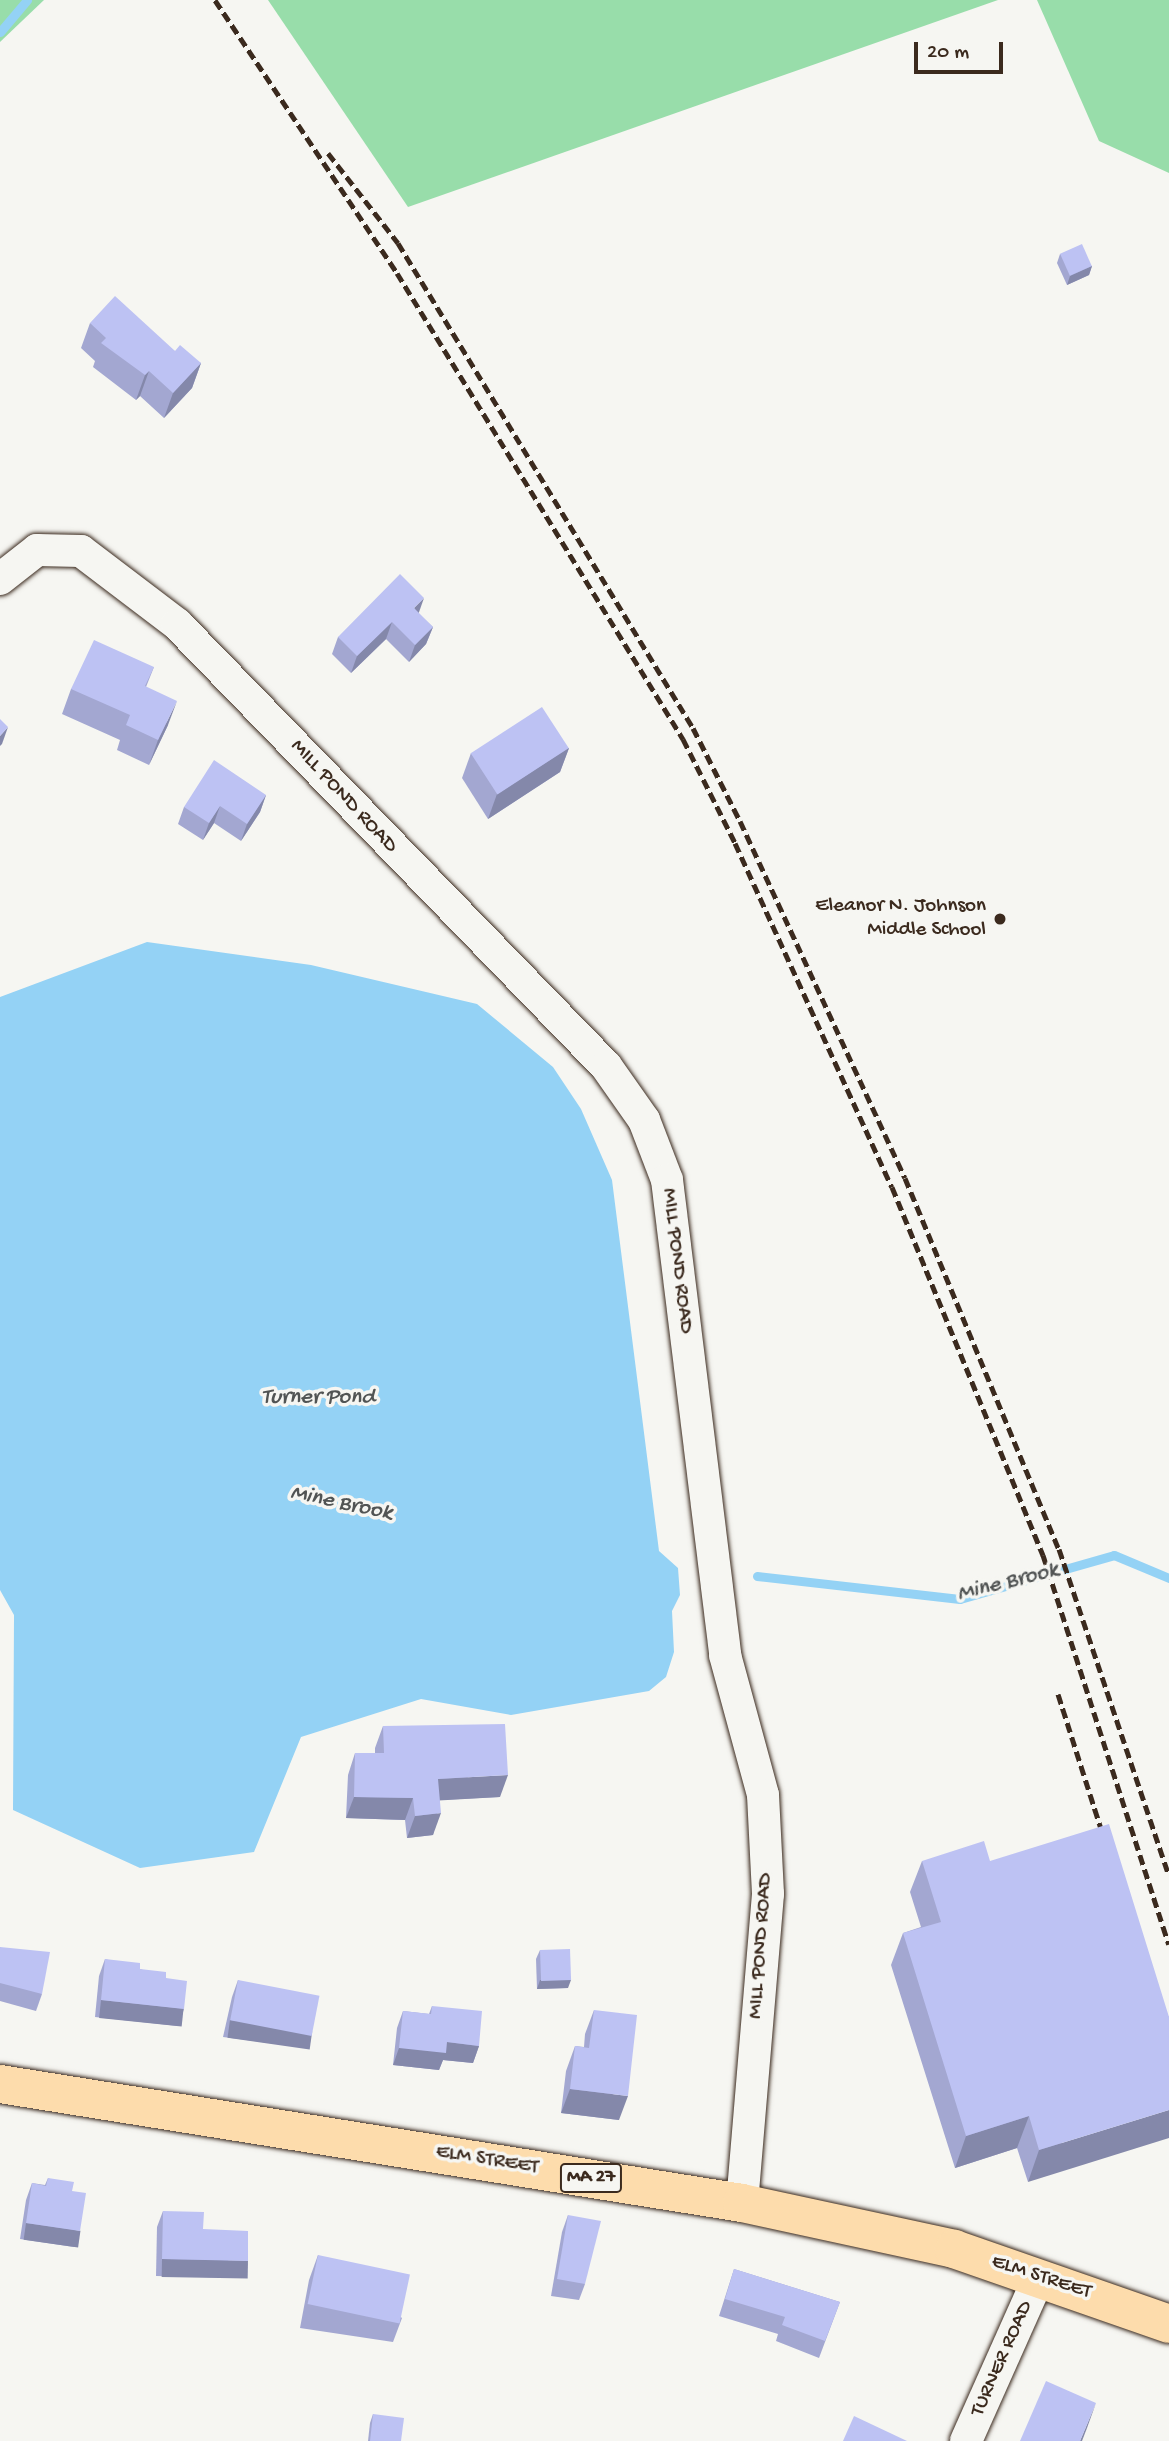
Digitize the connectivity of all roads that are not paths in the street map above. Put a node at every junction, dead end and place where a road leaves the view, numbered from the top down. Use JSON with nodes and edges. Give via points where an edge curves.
{"nodes":[{"id":1,"x":0,"y":579,"type":"edge"},
{"id":2,"x":0,"y":2084,"type":"edge"},
{"id":3,"x":742,"y":2203,"type":"junction"},
{"id":4,"x":1040,"y":2277,"type":"junction"},
{"id":5,"x":1169,"y":2323,"type":"edge"},
{"id":6,"x":966,"y":2441,"type":"edge"}],
"edges":[{"from":1,"to":3,"type":"street","name":"MILL POND ROAD","via":[[37,550],[81,551],[177,624],[606,1066],[644,1120],[667,1180],[725,1655],[763,1795],[768,1894]]},
{"from":2,"to":3,"type":"main road","name":"ELM STREET","number":"MA 27"},
{"from":3,"to":4,"type":"main road","name":"ELM STREET","number":"MA 27","via":[[954,2249]]},
{"from":4,"to":5,"type":"main road","name":"ELM STREET","number":"MA 27"},
{"from":4,"to":6,"type":"street","name":"TURNER ROAD"}]}
